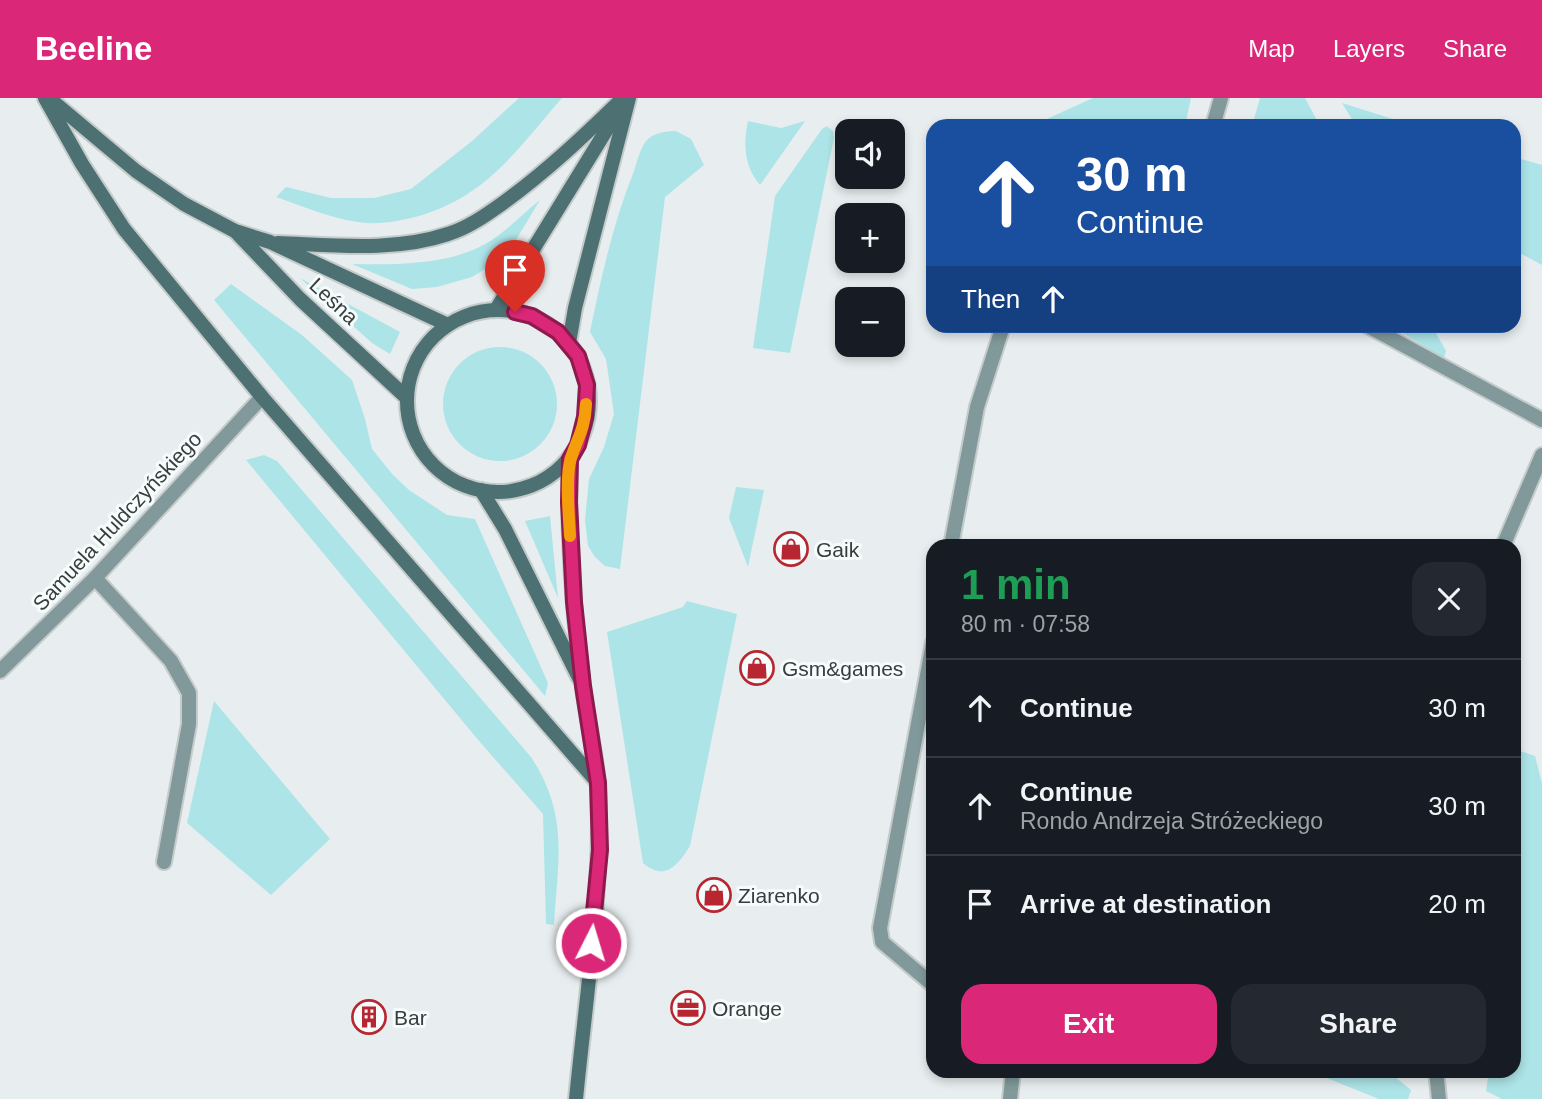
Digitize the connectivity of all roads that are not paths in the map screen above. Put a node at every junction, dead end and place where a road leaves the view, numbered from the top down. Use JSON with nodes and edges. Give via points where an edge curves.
{"nodes":[{"id":1,"x":47,"y":98,"type":"edge"},
{"id":2,"x":626,"y":98,"type":"edge"},
{"id":3,"x":1221,"y":98,"type":"edge"},
{"id":4,"x":1215,"y":119,"type":"edge"},
{"id":5,"x":235,"y":231,"type":"junction"},
{"id":6,"x":270,"y":242,"type":"junction"},
{"id":7,"x":497,"y":308,"type":"junction"},
{"id":8,"x":448,"y":324,"type":"junction"},
{"id":9,"x":1001,"y":333,"type":"edge"},
{"id":10,"x":1381,"y":333,"type":"edge"},
{"id":11,"x":569,"y":343,"type":"junction"},
{"id":12,"x":262,"y":397,"type":"junction"},
{"id":13,"x":407,"y":398,"type":"junction"},
{"id":14,"x":1542,"y":420,"type":"edge"},
{"id":15,"x":1542,"y":454,"type":"edge"},
{"id":16,"x":570,"y":459,"type":"junction"},
{"id":17,"x":481,"y":490,"type":"junction"},
{"id":18,"x":952,"y":539,"type":"edge"},
{"id":19,"x":1506,"y":539,"type":"edge"},
{"id":20,"x":95,"y":578,"type":"junction"},
{"id":21,"x":0,"y":671,"type":"edge"},
{"id":22,"x":926,"y":681,"type":"edge"},
{"id":23,"x":583,"y":686,"type":"junction"},
{"id":24,"x":598,"y":783,"type":"junction"},
{"id":25,"x":164,"y":862,"type":"dead end"},
{"id":26,"x":926,"y":979,"type":"edge"},
{"id":27,"x":1012,"y":1078,"type":"edge"},
{"id":28,"x":1437,"y":1078,"type":"edge"},
{"id":29,"x":576,"y":1099,"type":"edge"},
{"id":30,"x":1010,"y":1099,"type":"edge"},
{"id":31,"x":1439,"y":1099,"type":"edge"}],
"edges":[{"from":1,"to":5,"type":"street","name":"Leśna","via":[[136,171]]},
{"from":1,"to":12,"type":"street","via":[[124,229]]},
{"from":2,"to":6,"type":"street","via":[[560,160],[479,220],[449,234],[418,242],[355,246]]},
{"from":2,"to":7,"type":"street"},
{"from":2,"to":11,"type":"street"},
{"from":3,"to":4,"type":"street"},
{"from":5,"to":6,"type":"street","name":"Leśna"},
{"from":5,"to":13,"type":"street","name":"Leśna","via":[[300,299]]},
{"from":6,"to":8,"type":"street","name":"Leśna"},
{"from":7,"to":8,"type":"street"},
{"from":7,"to":11,"type":"street","via":[[532,316]]},
{"from":8,"to":13,"type":"street","via":[[426,344],[412,369]]},
{"from":9,"to":18,"type":"street","via":[[977,407]]},
{"from":10,"to":14,"type":"street"},
{"from":11,"to":16,"type":"street","via":[[587,385],[585,417]]},
{"from":12,"to":20,"type":"street","name":"Samuela Huldczyńskiego"},
{"from":12,"to":24,"type":"street"},
{"from":13,"to":17,"type":"street","via":[[410,427],[423,453],[443,474]]},
{"from":15,"to":19,"type":"street"},
{"from":16,"to":17,"type":"street","via":[[531,486],[501,492]]},
{"from":16,"to":23,"type":"street","via":[[574,602]]},
{"from":17,"to":23,"type":"street"},
{"from":20,"to":21,"type":"street","name":"Samuela Huldczyńskiego"},
{"from":20,"to":25,"type":"street","via":[[171,661],[189,693],[190,724]]},
{"from":22,"to":26,"type":"street","via":[[880,928],[881,942]]},
{"from":23,"to":24,"type":"street"},
{"from":24,"to":29,"type":"street","via":[[600,850]]},
{"from":27,"to":30,"type":"street"},
{"from":28,"to":31,"type":"street"}]}
